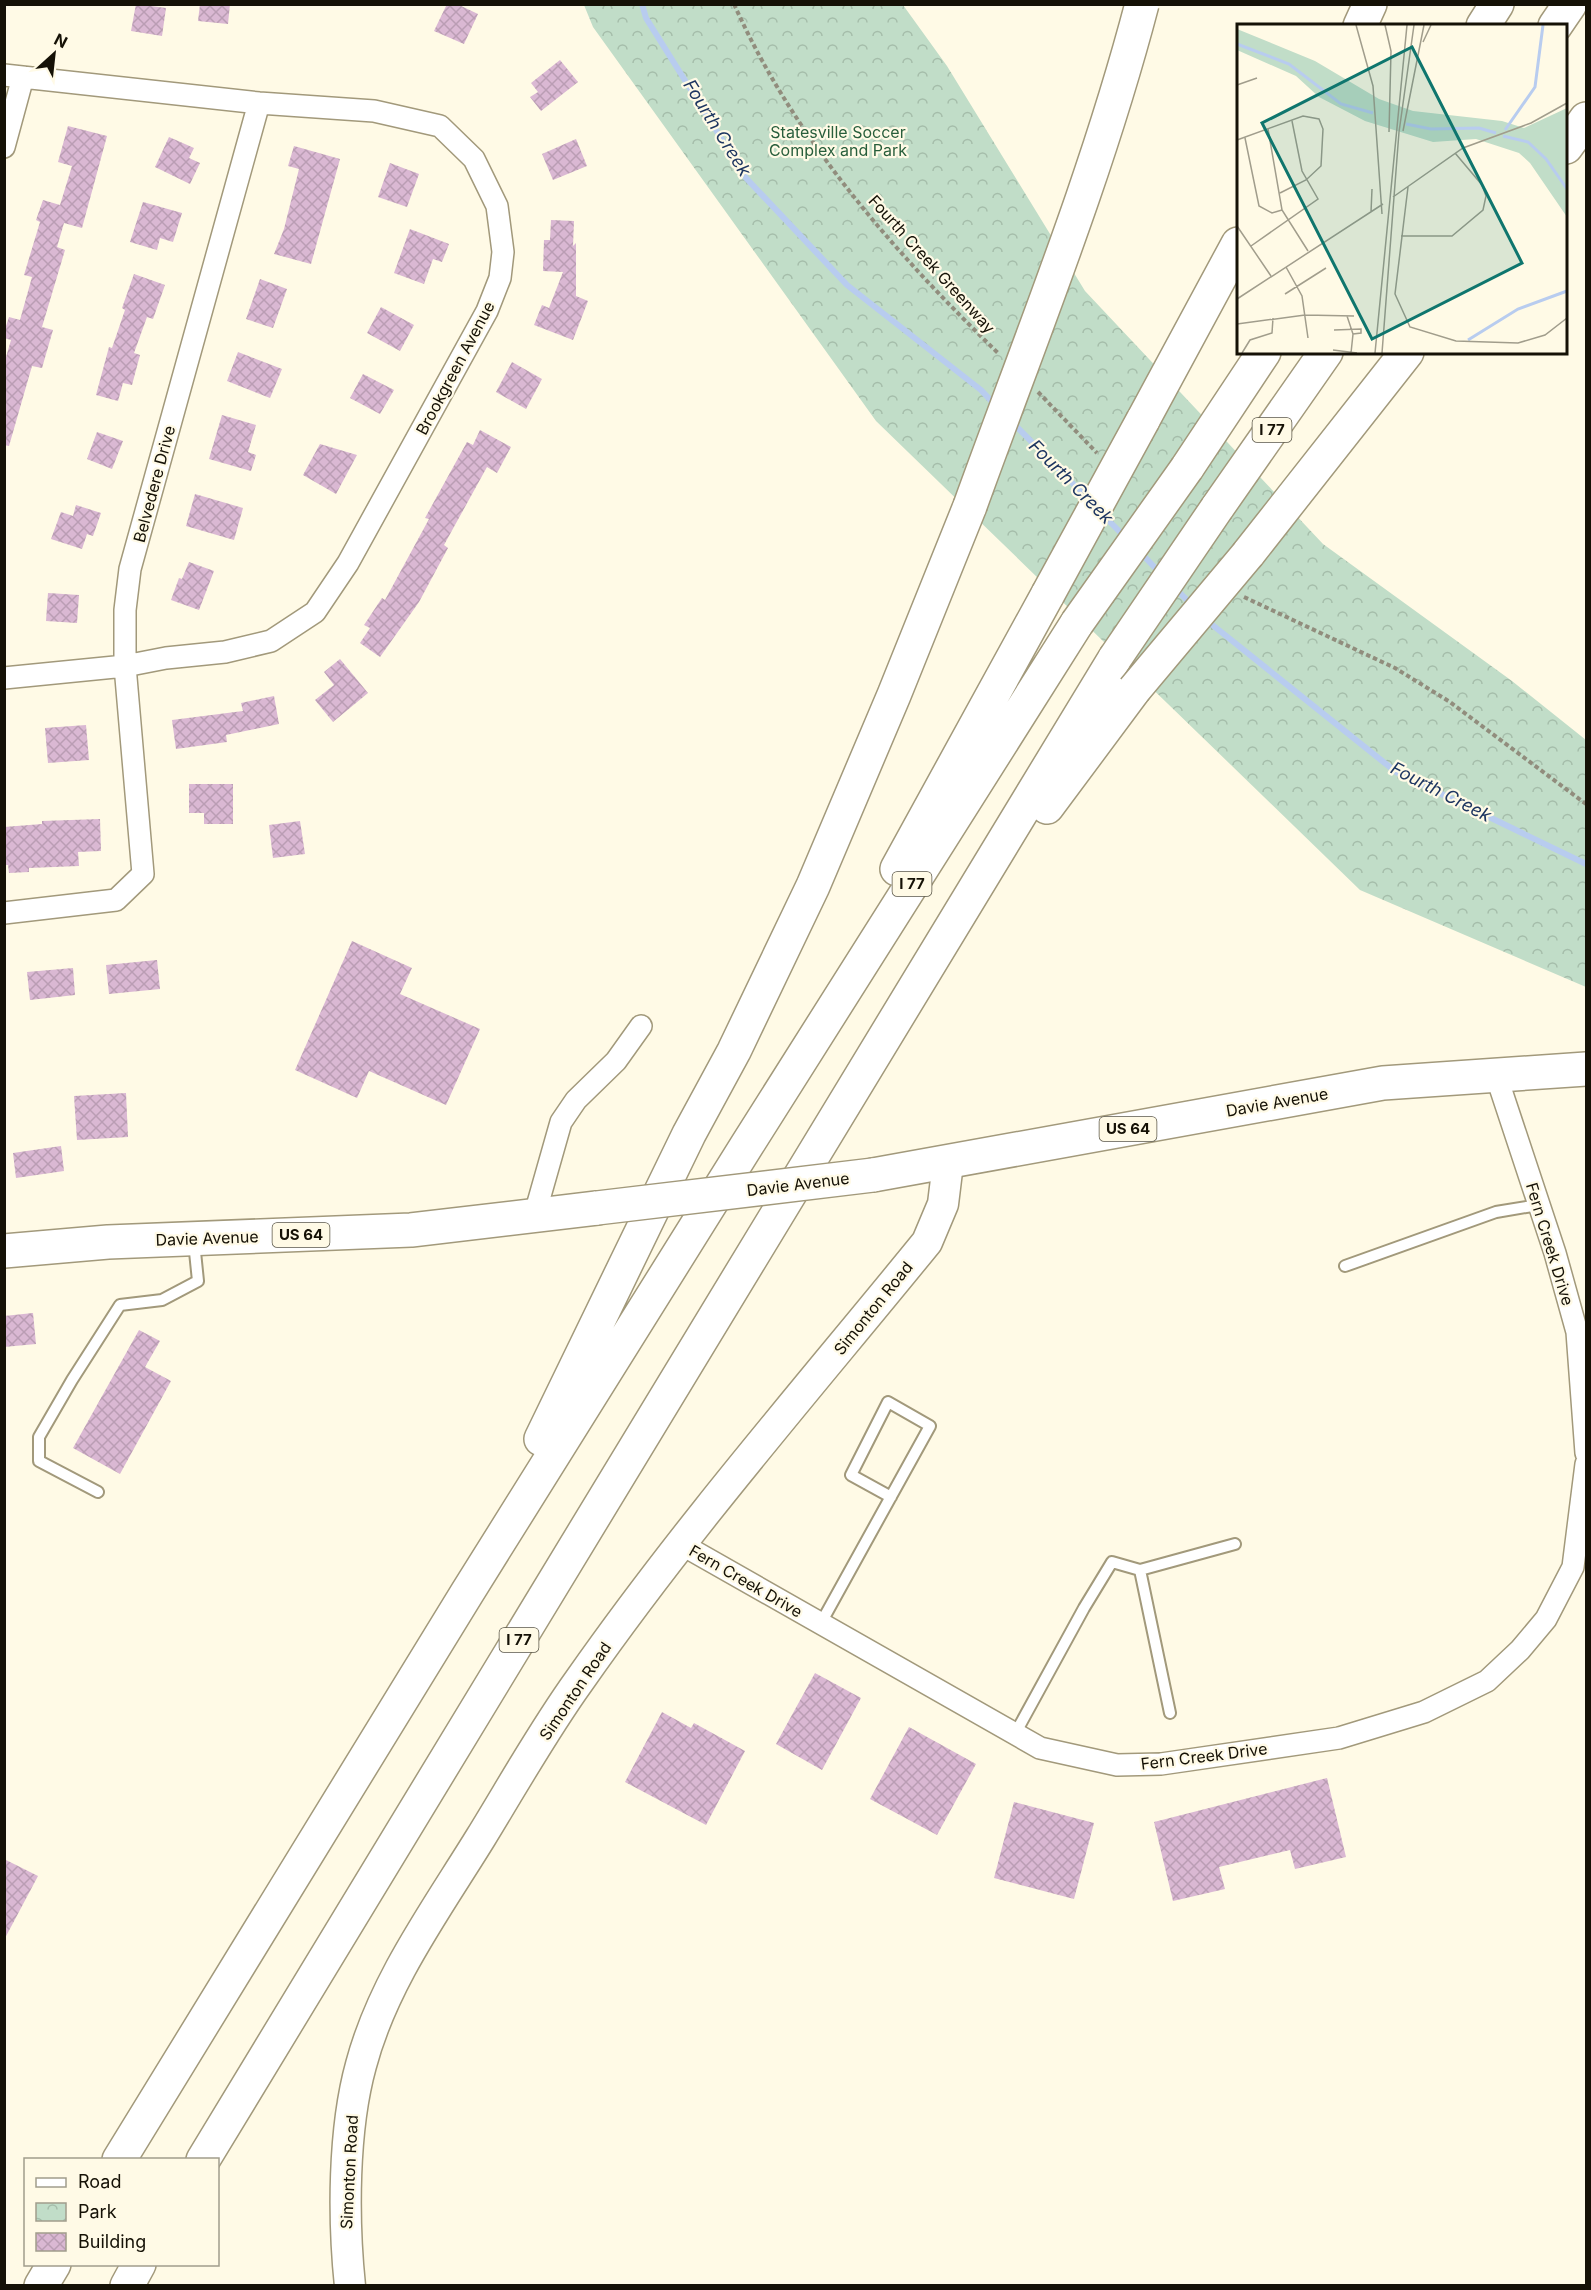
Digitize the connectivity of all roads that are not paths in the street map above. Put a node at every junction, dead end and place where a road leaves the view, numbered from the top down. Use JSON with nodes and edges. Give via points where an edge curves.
{"nodes":[{"id":1,"x":1142,"y":4,"type":"edge"},
{"id":2,"x":1370,"y":4,"type":"edge"},
{"id":3,"x":1497,"y":4,"type":"edge"},
{"id":4,"x":1570,"y":4,"type":"edge"},
{"id":5,"x":1361,"y":24,"type":"edge"},
{"id":6,"x":1484,"y":24,"type":"edge"},
{"id":7,"x":1556,"y":24,"type":"edge"},
{"id":8,"x":14,"y":76,"type":"edge"},
{"id":9,"x":259,"y":103,"type":"junction"},
{"id":10,"x":1587,"y":118,"type":"edge"},
{"id":11,"x":1587,"y":130,"type":"edge"},
{"id":12,"x":1567,"y":146,"type":"edge"},
{"id":13,"x":4,"y":147,"type":"edge"},
{"id":14,"x":1567,"y":153,"type":"edge"},
{"id":15,"x":1237,"y":248,"type":"edge"},
{"id":16,"x":1263,"y":354,"type":"edge"},
{"id":17,"x":1325,"y":354,"type":"edge"},
{"id":18,"x":1405,"y":354,"type":"edge"},
{"id":19,"x":125,"y":666,"type":"junction"},
{"id":20,"x":4,"y":678,"type":"edge"},
{"id":21,"x":4,"y":913,"type":"edge"},
{"id":22,"x":931,"y":962,"type":"junction"},
{"id":23,"x":641,"y":1026,"type":"dead end"},
{"id":24,"x":1587,"y":1069,"type":"edge"},
{"id":25,"x":1496,"y":1075,"type":"junction"},
{"id":26,"x":747,"y":1144,"type":"junction"},
{"id":27,"x":948,"y":1163,"type":"junction"},
{"id":28,"x":1538,"y":1204,"type":"junction"},
{"id":29,"x":534,"y":1217,"type":"junction"},
{"id":30,"x":194,"y":1239,"type":"junction"},
{"id":31,"x":4,"y":1251,"type":"edge"},
{"id":32,"x":1345,"y":1266,"type":"dead end"},
{"id":33,"x":1587,"y":1453,"type":"edge"},
{"id":34,"x":1587,"y":1464,"type":"edge"},
{"id":35,"x":98,"y":1492,"type":"dead end"},
{"id":36,"x":891,"y":1497,"type":"junction"},
{"id":37,"x":681,"y":1544,"type":"junction"},
{"id":38,"x":1235,"y":1544,"type":"dead end"},
{"id":39,"x":1140,"y":1570,"type":"junction"},
{"id":40,"x":467,"y":1593,"type":"junction"},
{"id":41,"x":821,"y":1623,"type":"junction"},
{"id":42,"x":1170,"y":1713,"type":"dead end"},
{"id":43,"x":1015,"y":1734,"type":"junction"},
{"id":44,"x":120,"y":2158,"type":"edge"},
{"id":45,"x":204,"y":2158,"type":"edge"},
{"id":46,"x":53,"y":2266,"type":"edge"},
{"id":47,"x":138,"y":2266,"type":"edge"},
{"id":48,"x":41,"y":2286,"type":"edge"},
{"id":49,"x":127,"y":2286,"type":"edge"},
{"id":50,"x":350,"y":2286,"type":"edge"}],
"edges":[{"from":1,"to":40,"type":"main road","bridge":true,"via":[[1123,79],[1094,166],[970,506],[813,886]]},
{"from":2,"to":5,"type":"main road"},
{"from":3,"to":6,"type":"main road"},
{"from":4,"to":7,"type":"main road"},
{"from":8,"to":9,"type":"street","name":"Brookgreen Avenue"},
{"from":8,"to":13,"type":"street"},
{"from":9,"to":19,"type":"street","name":"Belvedere Drive","via":[[130,569]]},
{"from":9,"to":19,"type":"street","name":"Brookgreen Avenue","via":[[374,111],[440,126],[474,159],[497,206],[503,252],[500,278],[487,311],[383,500],[315,612],[271,641],[225,652]]},
{"from":10,"to":12,"type":"main road"},
{"from":11,"to":14,"type":"main road"},
{"from":15,"to":26,"type":"main road","bridge":true},
{"from":16,"to":26,"type":"main road","number":"I 77","bridge":true,"via":[[1077,623]]},
{"from":17,"to":22,"type":"main road","number":"I 77","bridge":true,"via":[[1115,658]]},
{"from":18,"to":22,"type":"main road","bridge":true,"via":[[1248,554],[1134,690]]},
{"from":19,"to":20,"type":"street","name":"Brookgreen Avenue"},
{"from":19,"to":21,"type":"street","name":"Belvedere Drive","via":[[143,874],[116,900]]},
{"from":22,"to":45,"type":"main road","number":"I 77"},
{"from":23,"to":29,"type":"street","via":[[616,1061],[576,1100],[561,1122]]},
{"from":24,"to":25,"type":"main road","name":"Davie Avenue","number":"US 64"},
{"from":25,"to":27,"type":"main road","name":"Davie Avenue","number":"US 64","via":[[1383,1083]]},
{"from":25,"to":28,"type":"street","name":"Fern Creek Drive"},
{"from":26,"to":40,"type":"main road","number":"I 77"},
{"from":27,"to":29,"type":"main road","name":"Davie Avenue","number":"US 64","bridge":true},
{"from":27,"to":37,"type":"street","name":"Simonton Road","via":[[943,1204],[927,1242]]},
{"from":28,"to":32,"type":"lane","via":[[1496,1212]]},
{"from":28,"to":33,"type":"street","name":"Fern Creek Drive","via":[[1577,1332]]},
{"from":29,"to":30,"type":"main road","name":"Davie Avenue","number":"US 64","via":[[411,1230]]},
{"from":30,"to":31,"type":"main road","name":"Davie Avenue","number":"US 64"},
{"from":30,"to":35,"type":"lane","via":[[198,1281],[162,1300],[120,1305],[39,1437],[39,1461]]},
{"from":34,"to":43,"type":"street","name":"Fern Creek Drive","via":[[1573,1567],[1546,1619],[1487,1681],[1424,1712],[1339,1738],[1161,1764],[1117,1765],[1040,1748]]},
{"from":36,"to":36,"type":"lane","via":[[930,1425],[888,1402],[851,1474]]},
{"from":36,"to":41,"type":"lane"},
{"from":37,"to":41,"type":"street","name":"Fern Creek Drive"},
{"from":37,"to":50,"type":"street","name":"Simonton Road","via":[[577,1683],[410,1952],[381,2007],[361,2066],[349,2127],[345,2244]]},
{"from":38,"to":39,"type":"lane"},
{"from":39,"to":42,"type":"lane"},
{"from":39,"to":43,"type":"lane","via":[[1112,1562]]},
{"from":40,"to":44,"type":"main road","number":"I 77"},
{"from":41,"to":43,"type":"street","name":"Fern Creek Drive"},
{"from":46,"to":48,"type":"main road"},
{"from":47,"to":49,"type":"main road"}]}
